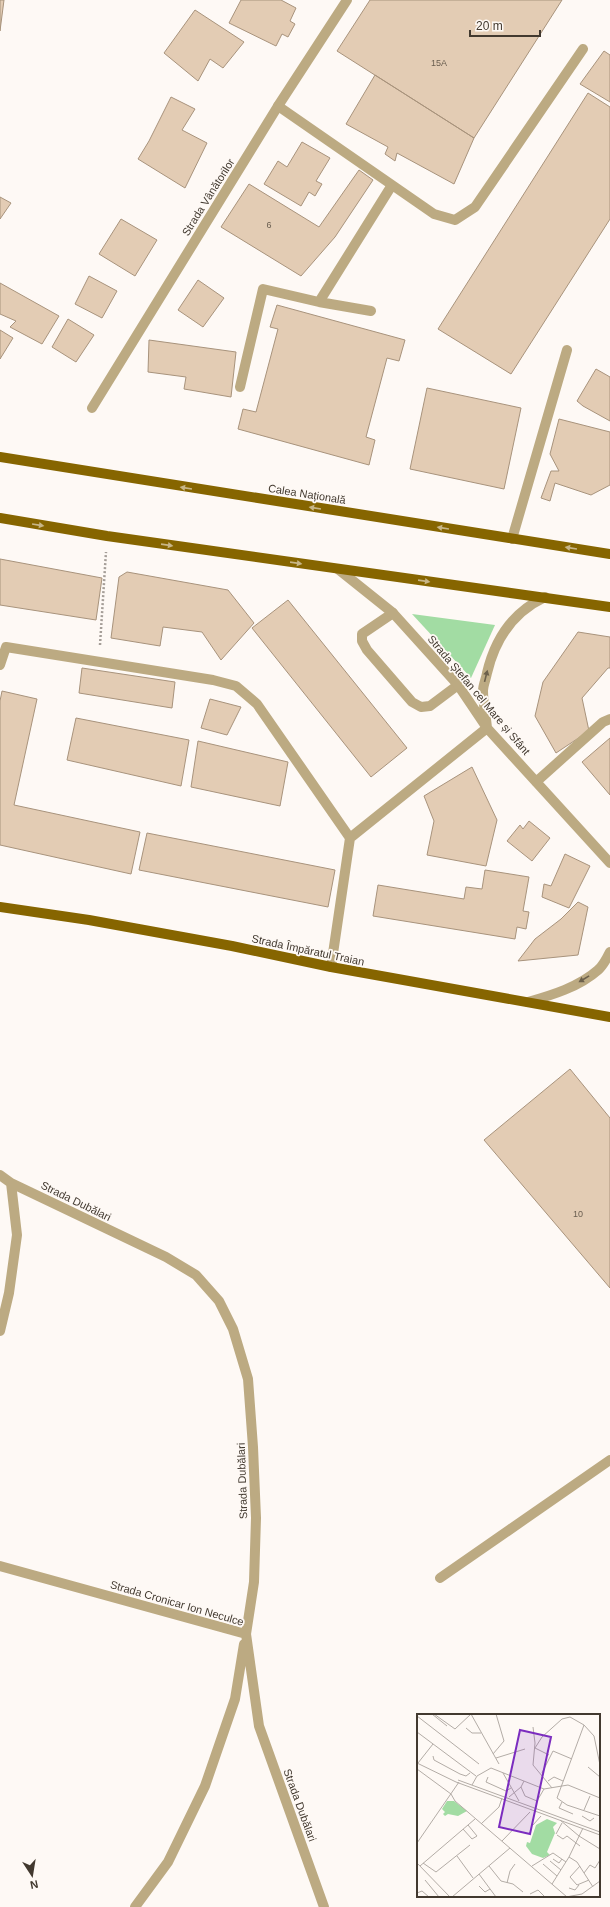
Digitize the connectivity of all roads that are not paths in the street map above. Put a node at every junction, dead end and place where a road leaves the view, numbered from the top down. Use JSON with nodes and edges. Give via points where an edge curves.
{"nodes":[{"id":1,"x":347,"y":0,"type":"edge"},
{"id":2,"x":583,"y":49,"type":"dead end"},
{"id":3,"x":278,"y":106,"type":"junction"},
{"id":4,"x":392,"y":185,"type":"junction"},
{"id":5,"x":319,"y":302,"type":"junction"},
{"id":6,"x":371,"y":311,"type":"dead end"},
{"id":7,"x":567,"y":350,"type":"dead end"},
{"id":8,"x":240,"y":387,"type":"dead end"},
{"id":9,"x":92,"y":408,"type":"dead end"},
{"id":10,"x":0,"y":457,"type":"edge"},
{"id":11,"x":0,"y":518,"type":"edge"},
{"id":12,"x":512,"y":539,"type":"junction"},
{"id":13,"x":610,"y":554,"type":"edge"},
{"id":14,"x":338,"y":569,"type":"junction"},
{"id":15,"x":545,"y":597,"type":"junction"},
{"id":16,"x":610,"y":607,"type":"edge"},
{"id":17,"x":393,"y":613,"type":"junction"},
{"id":18,"x":0,"y":665,"type":"edge"},
{"id":19,"x":458,"y":685,"type":"junction"},
{"id":20,"x":610,"y":719,"type":"edge"},
{"id":21,"x":487,"y":728,"type":"junction"},
{"id":22,"x":536,"y":782,"type":"junction"},
{"id":23,"x":350,"y":838,"type":"junction"},
{"id":24,"x":610,"y":863,"type":"edge"},
{"id":25,"x":0,"y":907,"type":"edge"},
{"id":26,"x":610,"y":952,"type":"edge"},
{"id":27,"x":331,"y":967,"type":"junction"},
{"id":28,"x":528,"y":1002,"type":"junction"},
{"id":29,"x":610,"y":1017,"type":"edge"},
{"id":30,"x":0,"y":1175,"type":"edge"},
{"id":31,"x":11,"y":1183,"type":"junction"},
{"id":32,"x":0,"y":1331,"type":"edge"},
{"id":33,"x":610,"y":1460,"type":"edge"},
{"id":34,"x":0,"y":1566,"type":"edge"},
{"id":35,"x":440,"y":1578,"type":"dead end"},
{"id":36,"x":246,"y":1634,"type":"junction"},
{"id":37,"x":135,"y":1907,"type":"edge"},
{"id":38,"x":324,"y":1907,"type":"edge"}],
"edges":[{"from":1,"to":3,"type":"street","name":"Strada Vânătorilor"},
{"from":2,"to":4,"type":"street","via":[[475,207],[454,220],[434,214]]},
{"from":3,"to":4,"type":"street"},
{"from":3,"to":9,"type":"street","name":"Strada Vânătorilor"},
{"from":4,"to":5,"type":"street"},
{"from":5,"to":6,"type":"street"},
{"from":5,"to":8,"type":"street","via":[[263,290]]},
{"from":7,"to":12,"type":"street"},
{"from":12,"to":10,"type":"main road","name":"Calea Națională","one_way":true},
{"from":11,"to":14,"type":"main road","one_way":true},
{"from":13,"to":12,"type":"main road","name":"Calea Națională","one_way":true},
{"from":14,"to":15,"type":"main road","one_way":true},
{"from":14,"to":17,"type":"street","name":"Strada Ștefan cel Mare și Sfânt"},
{"from":15,"to":16,"type":"main road"},
{"from":21,"to":15,"type":"street","one_way":true,"via":[[483,690],[498,641],[519,613],[531,603]]},
{"from":17,"to":19,"type":"street","name":"Strada Ștefan cel Mare și Sfânt"},
{"from":17,"to":19,"type":"street","via":[[362,634],[362,641],[412,702],[421,707],[430,706]]},
{"from":18,"to":23,"type":"street","via":[[6,647],[213,680],[236,686],[257,704]]},
{"from":19,"to":21,"type":"street","name":"Strada Ștefan cel Mare și Sfânt"},
{"from":20,"to":22,"type":"street","via":[[603,722]]},
{"from":21,"to":22,"type":"street","name":"Strada Ștefan cel Mare și Sfânt"},
{"from":21,"to":23,"type":"street"},
{"from":22,"to":24,"type":"street","name":"Strada Ștefan cel Mare și Sfânt"},
{"from":23,"to":27,"type":"street"},
{"from":25,"to":27,"type":"main road","name":"Strada Împăratul Traian","via":[[89,920]]},
{"from":26,"to":28,"type":"street","one_way":true,"via":[[599,970],[580,982]]},
{"from":27,"to":28,"type":"main road","name":"Strada Împăratul Traian"},
{"from":28,"to":29,"type":"main road","name":"Strada Împăratul Traian"},
{"from":30,"to":31,"type":"street","name":"Strada Dubălari"},
{"from":31,"to":32,"type":"street","via":[[17,1235],[9,1293]]},
{"from":31,"to":36,"type":"street","name":"Strada Dubălari","via":[[166,1257],[196,1275],[219,1301],[233,1329],[248,1379],[256,1518],[254,1582]]},
{"from":33,"to":35,"type":"street"},
{"from":34,"to":36,"type":"street","name":"Strada Cronicar Ion Neculce"},
{"from":36,"to":37,"type":"street","name":"Strada Cronicar Ion Neculce","via":[[235,1699],[205,1786],[168,1862]]},
{"from":36,"to":38,"type":"street","name":"Strada Dubălari","via":[[259,1726]]}]}
